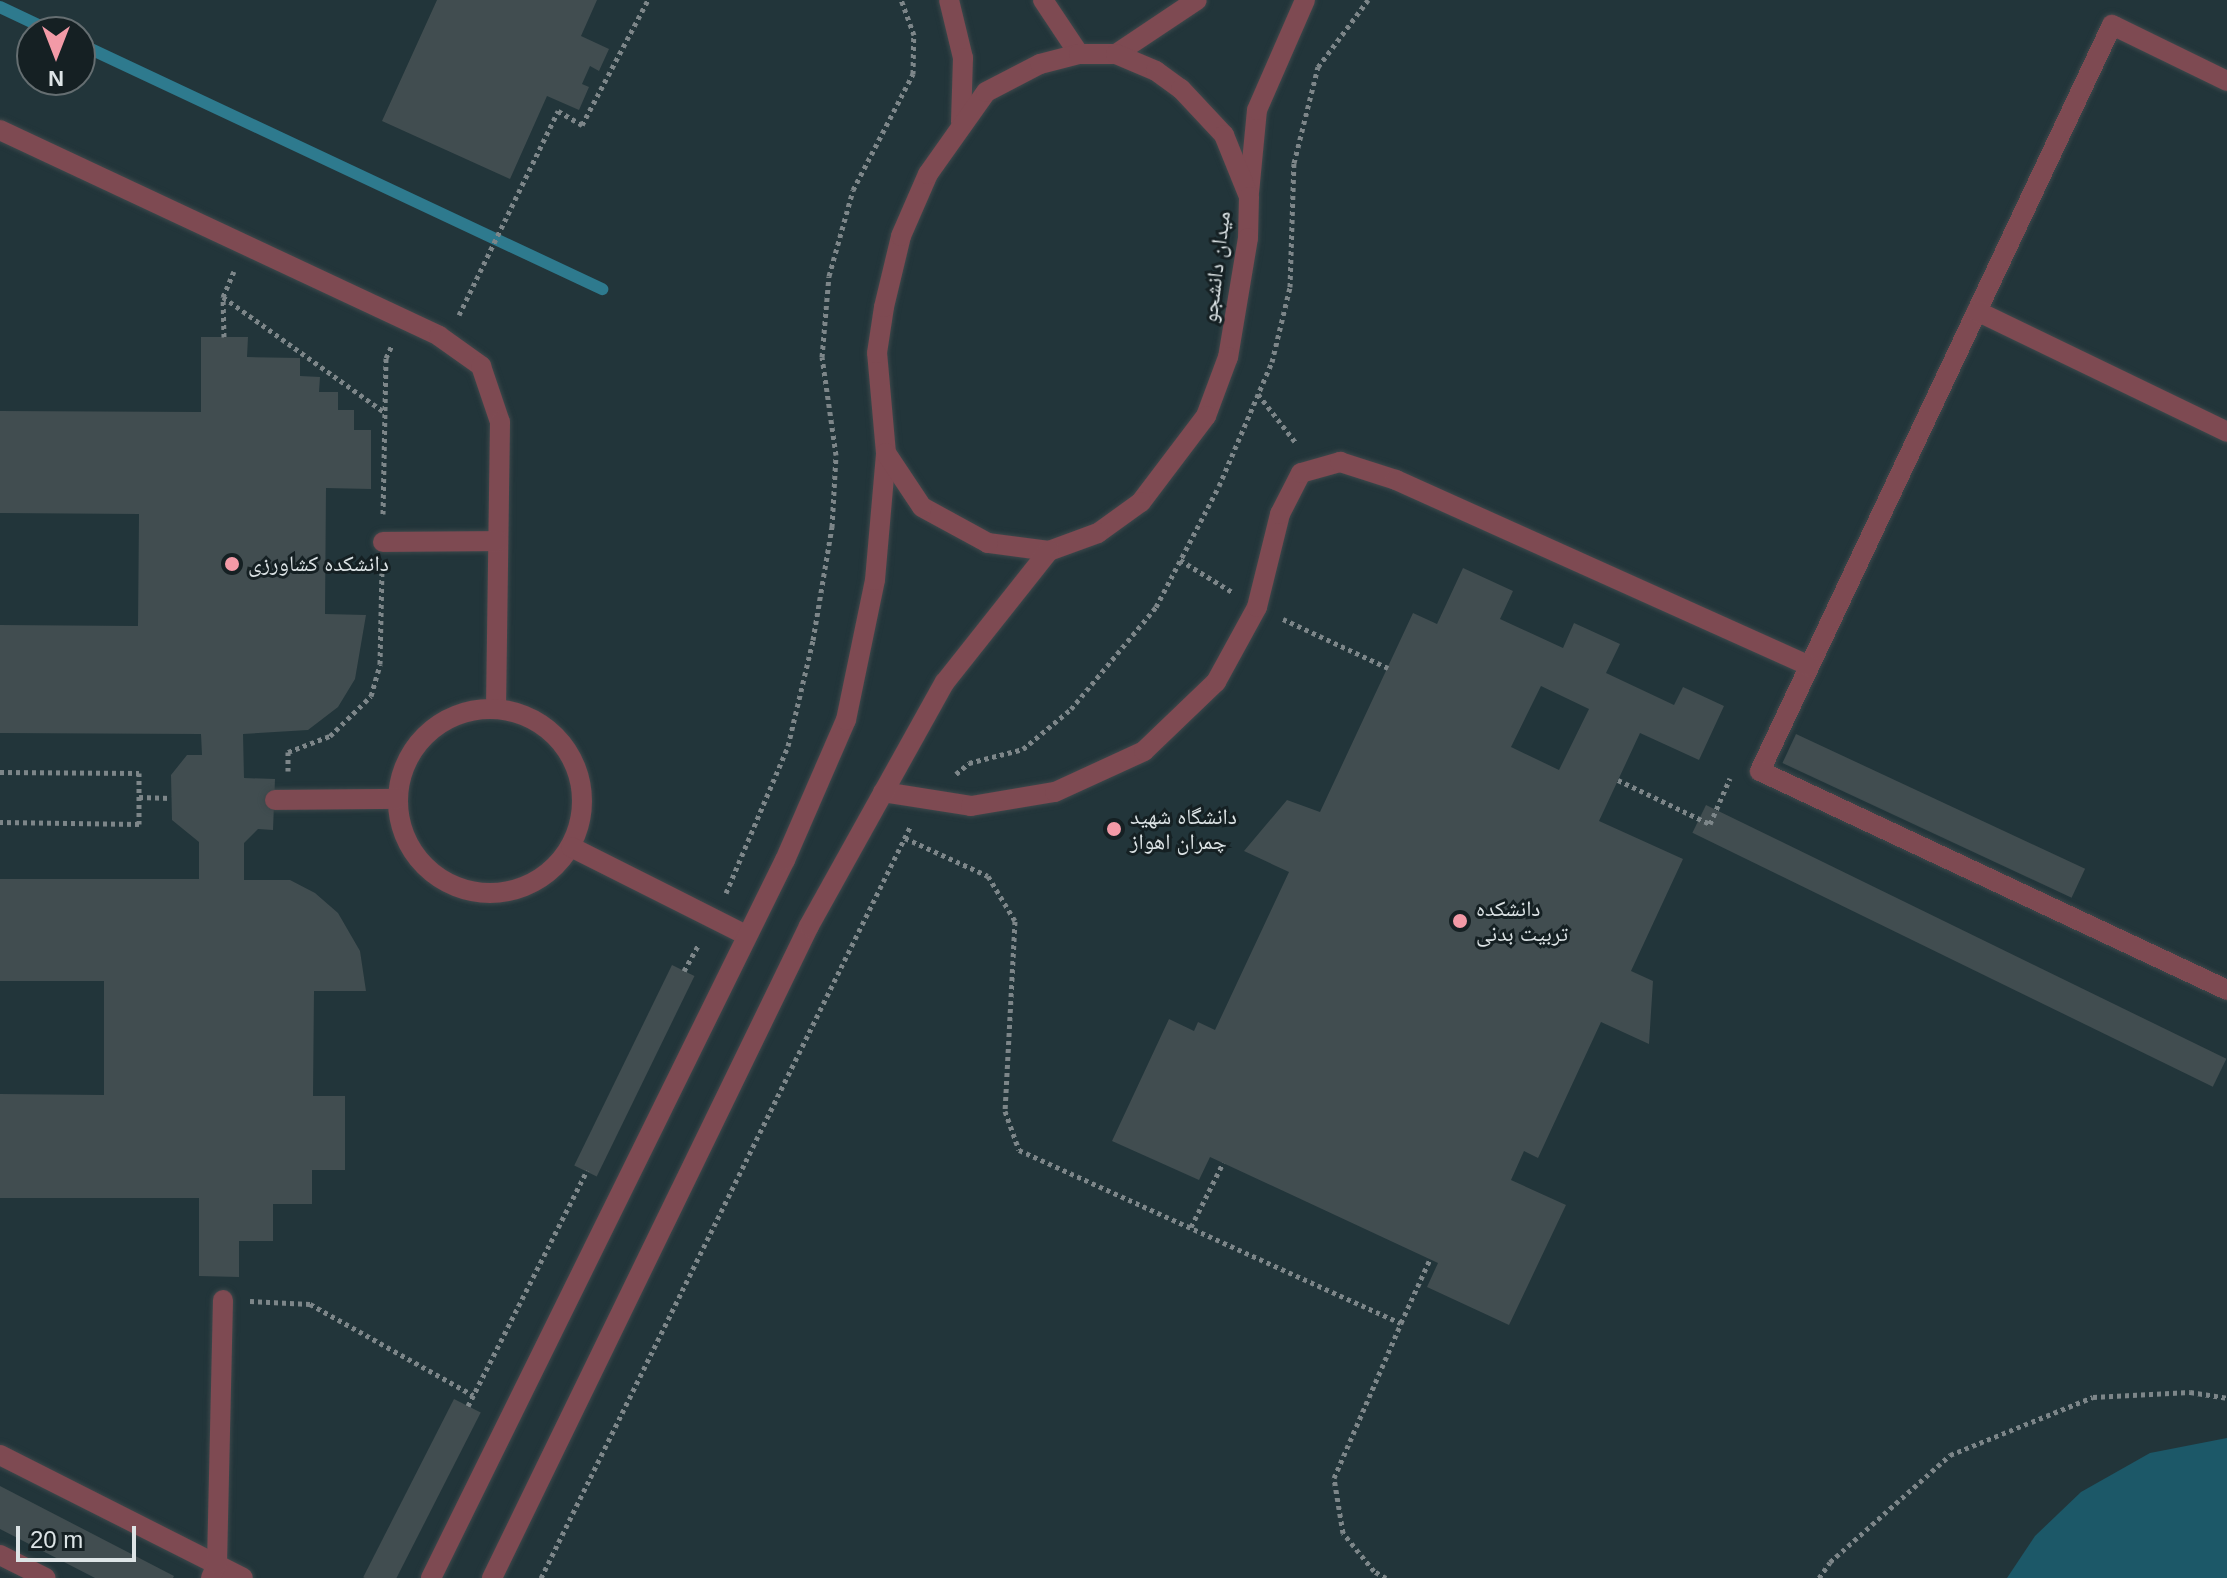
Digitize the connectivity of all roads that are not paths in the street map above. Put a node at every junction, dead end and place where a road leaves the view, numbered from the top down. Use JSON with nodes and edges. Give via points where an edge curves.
{"nodes":[{"id":1,"x":949,"y":0,"type":"edge"},
{"id":2,"x":1043,"y":0,"type":"edge"},
{"id":3,"x":1197,"y":0,"type":"edge"},
{"id":4,"x":1305,"y":0,"type":"edge"},
{"id":5,"x":1079,"y":54,"type":"junction"},
{"id":6,"x":1116,"y":54,"type":"junction"},
{"id":7,"x":2227,"y":81,"type":"edge"},
{"id":8,"x":961,"y":122,"type":"junction"},
{"id":9,"x":0,"y":130,"type":"edge"},
{"id":10,"x":1249,"y":197,"type":"junction"},
{"id":11,"x":1977,"y":311,"type":"junction"},
{"id":12,"x":2227,"y":432,"type":"edge"},
{"id":13,"x":886,"y":453,"type":"junction"},
{"id":14,"x":498,"y":541,"type":"junction"},
{"id":15,"x":383,"y":542,"type":"road end"},
{"id":16,"x":1049,"y":551,"type":"junction"},
{"id":17,"x":1809,"y":666,"type":"junction"},
{"id":18,"x":496,"y":707,"type":"junction"},
{"id":19,"x":883,"y":792,"type":"junction"},
{"id":20,"x":398,"y":799,"type":"junction"},
{"id":21,"x":282,"y":800,"type":"road end"},
{"id":22,"x":571,"y":847,"type":"junction"},
{"id":23,"x":746,"y":935,"type":"junction"},
{"id":24,"x":2227,"y":990,"type":"edge"},
{"id":25,"x":223,"y":1300,"type":"road end"},
{"id":26,"x":0,"y":1455,"type":"edge"},
{"id":27,"x":0,"y":1555,"type":"edge"},
{"id":28,"x":214,"y":1571,"type":"edge"},
{"id":29,"x":46,"y":1578,"type":"edge"},
{"id":30,"x":243,"y":1578,"type":"edge"},
{"id":31,"x":431,"y":1578,"type":"edge"},
{"id":32,"x":492,"y":1578,"type":"edge"}],
"edges":[{"from":1,"to":8,"type":"lane","via":[[963,58]]},
{"from":2,"to":5,"type":"lane"},
{"from":3,"to":6,"type":"lane"},
{"from":4,"to":10,"type":"lane","via":[[1257,110]]},
{"from":5,"to":6,"type":"lane","name":"میدان دانشجو"},
{"from":5,"to":8,"type":"lane","name":"میدان دانشجو","via":[[1040,64],[986,92]]},
{"from":6,"to":10,"type":"lane","name":"میدان دانشجو","via":[[1156,71],[1204,110],[1224,135]]},
{"from":7,"to":11,"type":"lane","via":[[2112,25]]},
{"from":8,"to":13,"type":"lane","name":"میدان دانشجو","via":[[928,174],[901,236],[884,307],[877,367]]},
{"from":9,"to":14,"type":"lane","via":[[404,319],[481,366],[500,422]]},
{"from":10,"to":16,"type":"lane","name":"میدان دانشجو","via":[[1248,238],[1228,357],[1206,416],[1141,502],[1098,533]]},
{"from":11,"to":12,"type":"lane"},
{"from":11,"to":17,"type":"lane"},
{"from":13,"to":16,"type":"lane","name":"میدان دانشجو","via":[[922,507],[988,543]]},
{"from":13,"to":23,"type":"lane","via":[[875,580],[846,720]]},
{"from":14,"to":15,"type":"lane"},
{"from":14,"to":18,"type":"lane"},
{"from":16,"to":19,"type":"lane","via":[[945,682]]},
{"from":17,"to":19,"type":"lane","via":[[1396,480],[1340,462],[1301,473],[1280,514],[1257,607],[1216,682],[1144,751],[1055,792],[971,806]]},
{"from":17,"to":24,"type":"lane","via":[[1760,771]]},
{"from":18,"to":20,"type":"lane","via":[[451,715],[416,743],[397,784]]},
{"from":18,"to":22,"type":"lane","via":[[539,720],[571,752],[585,795]]},
{"from":19,"to":32,"type":"lane","via":[[809,926]]},
{"from":20,"to":21,"type":"lane"},
{"from":20,"to":22,"type":"lane","via":[[400,829],[424,868],[462,891],[508,894],[548,875]]},
{"from":22,"to":23,"type":"lane"},
{"from":23,"to":31,"type":"lane"},
{"from":25,"to":28,"type":"lane"},
{"from":26,"to":28,"type":"lane"},
{"from":27,"to":29,"type":"lane"},
{"from":28,"to":30,"type":"lane"}]}
